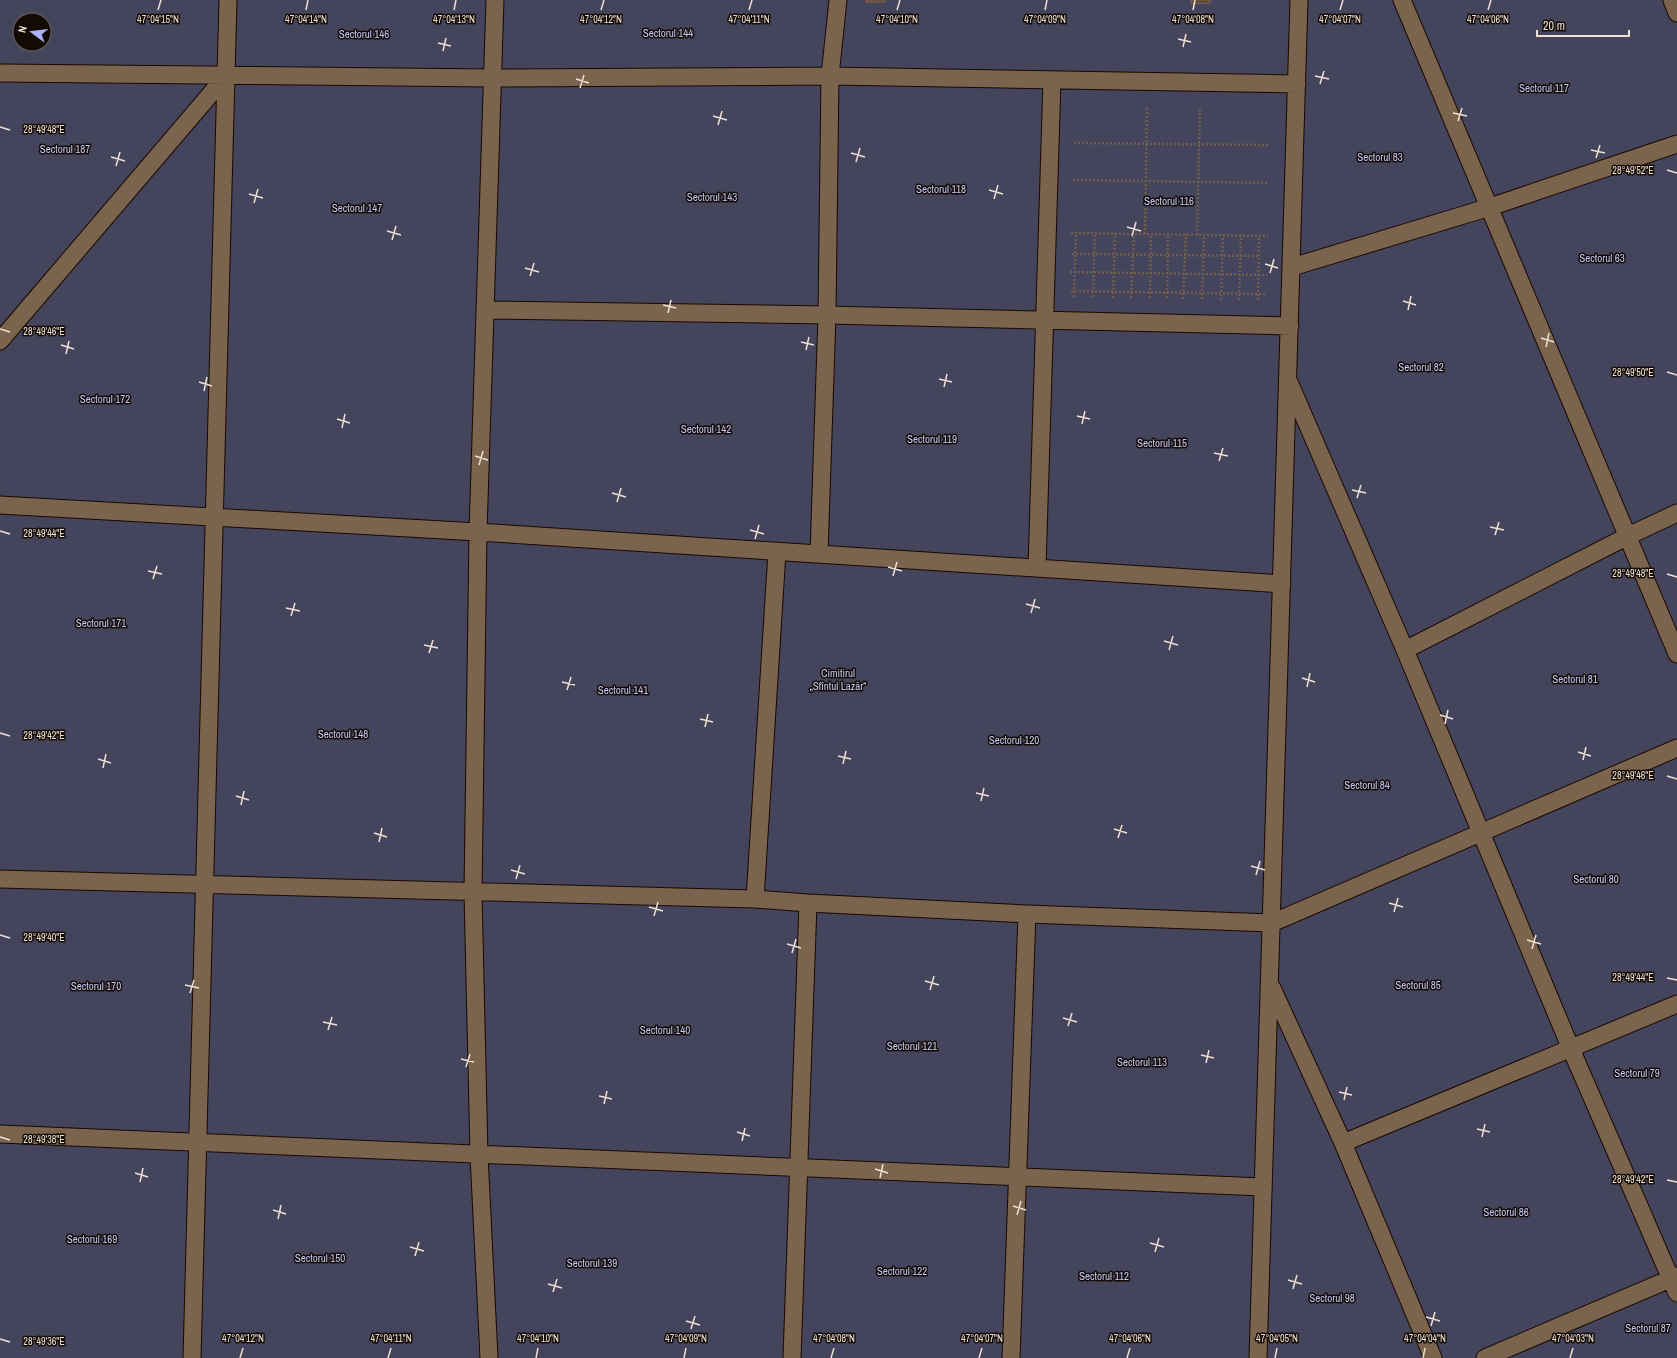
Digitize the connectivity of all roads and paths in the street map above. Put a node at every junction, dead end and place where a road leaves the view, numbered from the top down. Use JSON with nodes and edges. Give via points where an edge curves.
{"nodes":[{"id":1,"x":228,"y":0,"type":"edge"},
{"id":2,"x":496,"y":0,"type":"edge"},
{"id":3,"x":838,"y":0,"type":"edge"},
{"id":4,"x":1299,"y":0,"type":"edge"},
{"id":5,"x":1402,"y":0,"type":"edge"},
{"id":6,"x":1672,"y":0,"type":"edge"},
{"id":7,"x":1677,"y":13,"type":"edge"},
{"id":8,"x":0,"y":73,"type":"edge"},
{"id":9,"x":226,"y":76,"type":"junction"},
{"id":10,"x":830,"y":76,"type":"junction"},
{"id":11,"x":492,"y":78,"type":"junction"},
{"id":12,"x":1052,"y":80,"type":"junction"},
{"id":13,"x":1297,"y":84,"type":"junction"},
{"id":14,"x":1147,"y":99,"type":"dead end"},
{"id":15,"x":1200,"y":99,"type":"dead end"},
{"id":16,"x":1069,"y":143,"type":"dead end"},
{"id":17,"x":1146,"y":144,"type":"junction"},
{"id":18,"x":1677,"y":144,"type":"edge"},
{"id":19,"x":1199,"y":145,"type":"junction"},
{"id":20,"x":1272,"y":145,"type":"dead end"},
{"id":21,"x":1069,"y":180,"type":"dead end"},
{"id":22,"x":1146,"y":181,"type":"junction"},
{"id":23,"x":1199,"y":182,"type":"junction"},
{"id":24,"x":1272,"y":183,"type":"dead end"},
{"id":25,"x":1490,"y":207,"type":"junction"},
{"id":26,"x":1065,"y":232,"type":"dead end"},
{"id":27,"x":1076,"y":233,"type":"junction"},
{"id":28,"x":1095,"y":233,"type":"junction"},
{"id":29,"x":1115,"y":233,"type":"junction"},
{"id":30,"x":1134,"y":234,"type":"junction"},
{"id":31,"x":1145,"y":234,"type":"junction"},
{"id":32,"x":1151,"y":234,"type":"junction"},
{"id":33,"x":1168,"y":234,"type":"junction"},
{"id":34,"x":1186,"y":234,"type":"junction"},
{"id":35,"x":1197,"y":235,"type":"junction"},
{"id":36,"x":1204,"y":235,"type":"junction"},
{"id":37,"x":1223,"y":235,"type":"junction"},
{"id":38,"x":1241,"y":235,"type":"junction"},
{"id":39,"x":1259,"y":236,"type":"junction"},
{"id":40,"x":1272,"y":236,"type":"dead end"},
{"id":41,"x":1069,"y":254,"type":"dead end"},
{"id":42,"x":1076,"y":254,"type":"junction"},
{"id":43,"x":1095,"y":254,"type":"junction"},
{"id":44,"x":1114,"y":254,"type":"junction"},
{"id":45,"x":1133,"y":254,"type":"junction"},
{"id":46,"x":1150,"y":255,"type":"junction"},
{"id":47,"x":1168,"y":255,"type":"junction"},
{"id":48,"x":1185,"y":255,"type":"junction"},
{"id":49,"x":1203,"y":256,"type":"junction"},
{"id":50,"x":1222,"y":256,"type":"junction"},
{"id":51,"x":1240,"y":256,"type":"junction"},
{"id":52,"x":1259,"y":256,"type":"junction"},
{"id":53,"x":1292,"y":266,"type":"junction"},
{"id":54,"x":1063,"y":272,"type":"dead end"},
{"id":55,"x":1075,"y":272,"type":"junction"},
{"id":56,"x":1094,"y":273,"type":"junction"},
{"id":57,"x":1113,"y":273,"type":"junction"},
{"id":58,"x":1132,"y":273,"type":"junction"},
{"id":59,"x":1150,"y":273,"type":"junction"},
{"id":60,"x":1167,"y":274,"type":"junction"},
{"id":61,"x":1184,"y":274,"type":"junction"},
{"id":62,"x":1203,"y":274,"type":"junction"},
{"id":63,"x":1221,"y":274,"type":"junction"},
{"id":64,"x":1240,"y":274,"type":"junction"},
{"id":65,"x":1259,"y":275,"type":"junction"},
{"id":66,"x":1271,"y":275,"type":"dead end"},
{"id":67,"x":1068,"y":291,"type":"dead end"},
{"id":68,"x":1075,"y":291,"type":"junction"},
{"id":69,"x":1094,"y":291,"type":"junction"},
{"id":70,"x":1113,"y":292,"type":"junction"},
{"id":71,"x":1131,"y":292,"type":"junction"},
{"id":72,"x":1150,"y":292,"type":"junction"},
{"id":73,"x":1167,"y":293,"type":"junction"},
{"id":74,"x":1184,"y":293,"type":"junction"},
{"id":75,"x":1202,"y":293,"type":"junction"},
{"id":76,"x":1221,"y":294,"type":"junction"},
{"id":77,"x":1239,"y":294,"type":"junction"},
{"id":78,"x":1258,"y":294,"type":"junction"},
{"id":79,"x":1271,"y":294,"type":"dead end"},
{"id":80,"x":1074,"y":303,"type":"dead end"},
{"id":81,"x":1093,"y":304,"type":"dead end"},
{"id":82,"x":1112,"y":304,"type":"dead end"},
{"id":83,"x":1131,"y":304,"type":"dead end"},
{"id":84,"x":1149,"y":305,"type":"dead end"},
{"id":85,"x":1166,"y":305,"type":"dead end"},
{"id":86,"x":1183,"y":305,"type":"dead end"},
{"id":87,"x":1202,"y":306,"type":"dead end"},
{"id":88,"x":1220,"y":306,"type":"dead end"},
{"id":89,"x":1239,"y":306,"type":"dead end"},
{"id":90,"x":1258,"y":307,"type":"dead end"},
{"id":91,"x":486,"y":310,"type":"junction"},
{"id":92,"x":827,"y":315,"type":"junction"},
{"id":93,"x":1045,"y":321,"type":"junction"},
{"id":94,"x":1290,"y":326,"type":"junction"},
{"id":95,"x":0,"y":341,"type":"edge"},
{"id":96,"x":1287,"y":377,"type":"junction"},
{"id":97,"x":0,"y":505,"type":"edge"},
{"id":98,"x":1677,"y":513,"type":"edge"},
{"id":99,"x":216,"y":518,"type":"junction"},
{"id":100,"x":478,"y":532,"type":"junction"},
{"id":101,"x":1628,"y":536,"type":"junction"},
{"id":102,"x":777,"y":552,"type":"junction"},
{"id":103,"x":819,"y":554,"type":"junction"},
{"id":104,"x":1037,"y":568,"type":"junction"},
{"id":105,"x":1282,"y":584,"type":"junction"},
{"id":106,"x":1405,"y":650,"type":"junction"},
{"id":107,"x":1677,"y":654,"type":"edge"},
{"id":108,"x":1677,"y":748,"type":"edge"},
{"id":109,"x":1481,"y":832,"type":"junction"},
{"id":110,"x":0,"y":879,"type":"edge"},
{"id":111,"x":206,"y":884,"type":"junction"},
{"id":112,"x":474,"y":892,"type":"junction"},
{"id":113,"x":755,"y":899,"type":"junction"},
{"id":114,"x":808,"y":904,"type":"junction"},
{"id":115,"x":1027,"y":914,"type":"junction"},
{"id":116,"x":1272,"y":923,"type":"junction"},
{"id":117,"x":1270,"y":984,"type":"junction"},
{"id":118,"x":1677,"y":1004,"type":"edge"},
{"id":119,"x":1571,"y":1049,"type":"junction"},
{"id":120,"x":0,"y":1134,"type":"edge"},
{"id":121,"x":198,"y":1142,"type":"junction"},
{"id":122,"x":1343,"y":1143,"type":"junction"},
{"id":123,"x":479,"y":1155,"type":"junction"},
{"id":124,"x":798,"y":1169,"type":"junction"},
{"id":125,"x":1018,"y":1178,"type":"junction"},
{"id":126,"x":1263,"y":1187,"type":"junction"},
{"id":127,"x":1675,"y":1282,"type":"edge"},
{"id":128,"x":192,"y":1358,"type":"edge"},
{"id":129,"x":488,"y":1358,"type":"edge"},
{"id":130,"x":792,"y":1358,"type":"edge"},
{"id":131,"x":1011,"y":1358,"type":"edge"},
{"id":132,"x":1258,"y":1358,"type":"edge"},
{"id":133,"x":1433,"y":1358,"type":"edge"},
{"id":134,"x":1485,"y":1358,"type":"edge"}],
"edges":[{"from":1,"to":9,"type":"lane"},
{"from":2,"to":11,"type":"lane"},
{"from":3,"to":10,"type":"lane"},
{"from":4,"to":13,"type":"lane"},
{"from":5,"to":25,"type":"lane"},
{"from":6,"to":7,"type":"lane"},
{"from":8,"to":9,"type":"lane"},
{"from":9,"to":11,"type":"lane"},
{"from":9,"to":95,"type":"lane"},
{"from":9,"to":99,"type":"lane"},
{"from":10,"to":11,"type":"lane"},
{"from":10,"to":12,"type":"lane"},
{"from":10,"to":92,"type":"lane"},
{"from":11,"to":91,"type":"lane"},
{"from":12,"to":13,"type":"lane"},
{"from":12,"to":93,"type":"lane"},
{"from":13,"to":53,"type":"lane"},
{"from":14,"to":17,"type":"path"},
{"from":15,"to":19,"type":"path"},
{"from":16,"to":17,"type":"path"},
{"from":17,"to":19,"type":"path"},
{"from":17,"to":22,"type":"path"},
{"from":18,"to":25,"type":"lane"},
{"from":19,"to":20,"type":"path"},
{"from":19,"to":23,"type":"path"},
{"from":21,"to":22,"type":"path"},
{"from":22,"to":23,"type":"path"},
{"from":22,"to":31,"type":"path"},
{"from":23,"to":24,"type":"path"},
{"from":23,"to":35,"type":"path"},
{"from":25,"to":53,"type":"lane"},
{"from":25,"to":101,"type":"lane"},
{"from":26,"to":27,"type":"path"},
{"from":27,"to":28,"type":"path"},
{"from":27,"to":42,"type":"path"},
{"from":28,"to":29,"type":"path"},
{"from":28,"to":43,"type":"path"},
{"from":29,"to":30,"type":"path"},
{"from":29,"to":44,"type":"path"},
{"from":30,"to":31,"type":"path"},
{"from":30,"to":45,"type":"path"},
{"from":31,"to":32,"type":"path"},
{"from":32,"to":33,"type":"path"},
{"from":32,"to":46,"type":"path"},
{"from":33,"to":34,"type":"path"},
{"from":33,"to":47,"type":"path"},
{"from":34,"to":35,"type":"path"},
{"from":34,"to":48,"type":"path"},
{"from":35,"to":36,"type":"path"},
{"from":36,"to":37,"type":"path"},
{"from":36,"to":49,"type":"path"},
{"from":37,"to":38,"type":"path"},
{"from":37,"to":50,"type":"path"},
{"from":38,"to":39,"type":"path"},
{"from":38,"to":51,"type":"path"},
{"from":39,"to":40,"type":"path"},
{"from":39,"to":52,"type":"path"},
{"from":41,"to":42,"type":"path"},
{"from":42,"to":43,"type":"path"},
{"from":42,"to":55,"type":"path"},
{"from":43,"to":44,"type":"path"},
{"from":43,"to":56,"type":"path"},
{"from":44,"to":45,"type":"path"},
{"from":44,"to":57,"type":"path"},
{"from":45,"to":46,"type":"path"},
{"from":45,"to":58,"type":"path"},
{"from":46,"to":47,"type":"path"},
{"from":46,"to":59,"type":"path"},
{"from":47,"to":48,"type":"path"},
{"from":47,"to":60,"type":"path"},
{"from":48,"to":49,"type":"path"},
{"from":48,"to":61,"type":"path"},
{"from":49,"to":50,"type":"path"},
{"from":49,"to":62,"type":"path"},
{"from":50,"to":51,"type":"path"},
{"from":50,"to":63,"type":"path"},
{"from":51,"to":52,"type":"path"},
{"from":51,"to":64,"type":"path"},
{"from":52,"to":65,"type":"path"},
{"from":53,"to":94,"type":"lane"},
{"from":54,"to":55,"type":"path"},
{"from":55,"to":56,"type":"path"},
{"from":55,"to":68,"type":"path"},
{"from":56,"to":57,"type":"path"},
{"from":56,"to":69,"type":"path"},
{"from":57,"to":58,"type":"path"},
{"from":57,"to":70,"type":"path"},
{"from":58,"to":59,"type":"path"},
{"from":58,"to":71,"type":"path"},
{"from":59,"to":60,"type":"path"},
{"from":59,"to":72,"type":"path"},
{"from":60,"to":61,"type":"path"},
{"from":60,"to":73,"type":"path"},
{"from":61,"to":62,"type":"path"},
{"from":61,"to":74,"type":"path"},
{"from":62,"to":63,"type":"path"},
{"from":62,"to":75,"type":"path"},
{"from":63,"to":64,"type":"path"},
{"from":63,"to":76,"type":"path"},
{"from":64,"to":65,"type":"path"},
{"from":64,"to":77,"type":"path"},
{"from":65,"to":66,"type":"path"},
{"from":65,"to":78,"type":"path"},
{"from":67,"to":68,"type":"path"},
{"from":68,"to":69,"type":"path"},
{"from":68,"to":80,"type":"path"},
{"from":69,"to":70,"type":"path"},
{"from":69,"to":81,"type":"path"},
{"from":70,"to":71,"type":"path"},
{"from":70,"to":82,"type":"path"},
{"from":71,"to":72,"type":"path"},
{"from":71,"to":83,"type":"path"},
{"from":72,"to":73,"type":"path"},
{"from":72,"to":84,"type":"path"},
{"from":73,"to":74,"type":"path"},
{"from":73,"to":85,"type":"path"},
{"from":74,"to":75,"type":"path"},
{"from":74,"to":86,"type":"path"},
{"from":75,"to":76,"type":"path"},
{"from":75,"to":87,"type":"path"},
{"from":76,"to":77,"type":"path"},
{"from":76,"to":88,"type":"path"},
{"from":77,"to":78,"type":"path"},
{"from":77,"to":89,"type":"path"},
{"from":78,"to":79,"type":"path"},
{"from":78,"to":90,"type":"path"},
{"from":91,"to":92,"type":"lane"},
{"from":91,"to":100,"type":"lane"},
{"from":92,"to":93,"type":"lane"},
{"from":92,"to":103,"type":"lane"},
{"from":93,"to":94,"type":"lane"},
{"from":93,"to":104,"type":"lane"},
{"from":94,"to":96,"type":"lane"},
{"from":96,"to":105,"type":"lane"},
{"from":96,"to":106,"type":"lane"},
{"from":97,"to":99,"type":"lane"},
{"from":98,"to":101,"type":"lane"},
{"from":99,"to":100,"type":"lane"},
{"from":99,"to":111,"type":"lane"},
{"from":100,"to":102,"type":"lane"},
{"from":100,"to":112,"type":"lane"},
{"from":101,"to":106,"type":"lane"},
{"from":101,"to":107,"type":"lane"},
{"from":102,"to":103,"type":"lane"},
{"from":102,"to":113,"type":"lane"},
{"from":103,"to":104,"type":"lane"},
{"from":104,"to":105,"type":"lane"},
{"from":105,"to":116,"type":"lane"},
{"from":106,"to":109,"type":"lane"},
{"from":108,"to":109,"type":"lane"},
{"from":109,"to":116,"type":"lane"},
{"from":109,"to":119,"type":"lane"},
{"from":110,"to":111,"type":"lane"},
{"from":111,"to":112,"type":"lane"},
{"from":111,"to":121,"type":"lane"},
{"from":112,"to":113,"type":"lane"},
{"from":112,"to":123,"type":"lane"},
{"from":113,"to":114,"type":"lane"},
{"from":114,"to":115,"type":"lane"},
{"from":114,"to":124,"type":"lane"},
{"from":115,"to":116,"type":"lane"},
{"from":115,"to":125,"type":"lane"},
{"from":116,"to":117,"type":"lane"},
{"from":117,"to":122,"type":"lane"},
{"from":117,"to":126,"type":"lane"},
{"from":118,"to":119,"type":"lane"},
{"from":119,"to":122,"type":"lane"},
{"from":119,"to":127,"type":"lane"},
{"from":120,"to":121,"type":"lane"},
{"from":121,"to":123,"type":"lane"},
{"from":121,"to":128,"type":"lane"},
{"from":122,"to":133,"type":"lane"},
{"from":123,"to":124,"type":"lane"},
{"from":123,"to":129,"type":"lane"},
{"from":124,"to":125,"type":"lane"},
{"from":124,"to":130,"type":"lane"},
{"from":125,"to":126,"type":"lane"},
{"from":125,"to":131,"type":"lane"},
{"from":126,"to":132,"type":"lane"},
{"from":127,"to":134,"type":"lane"}]}
